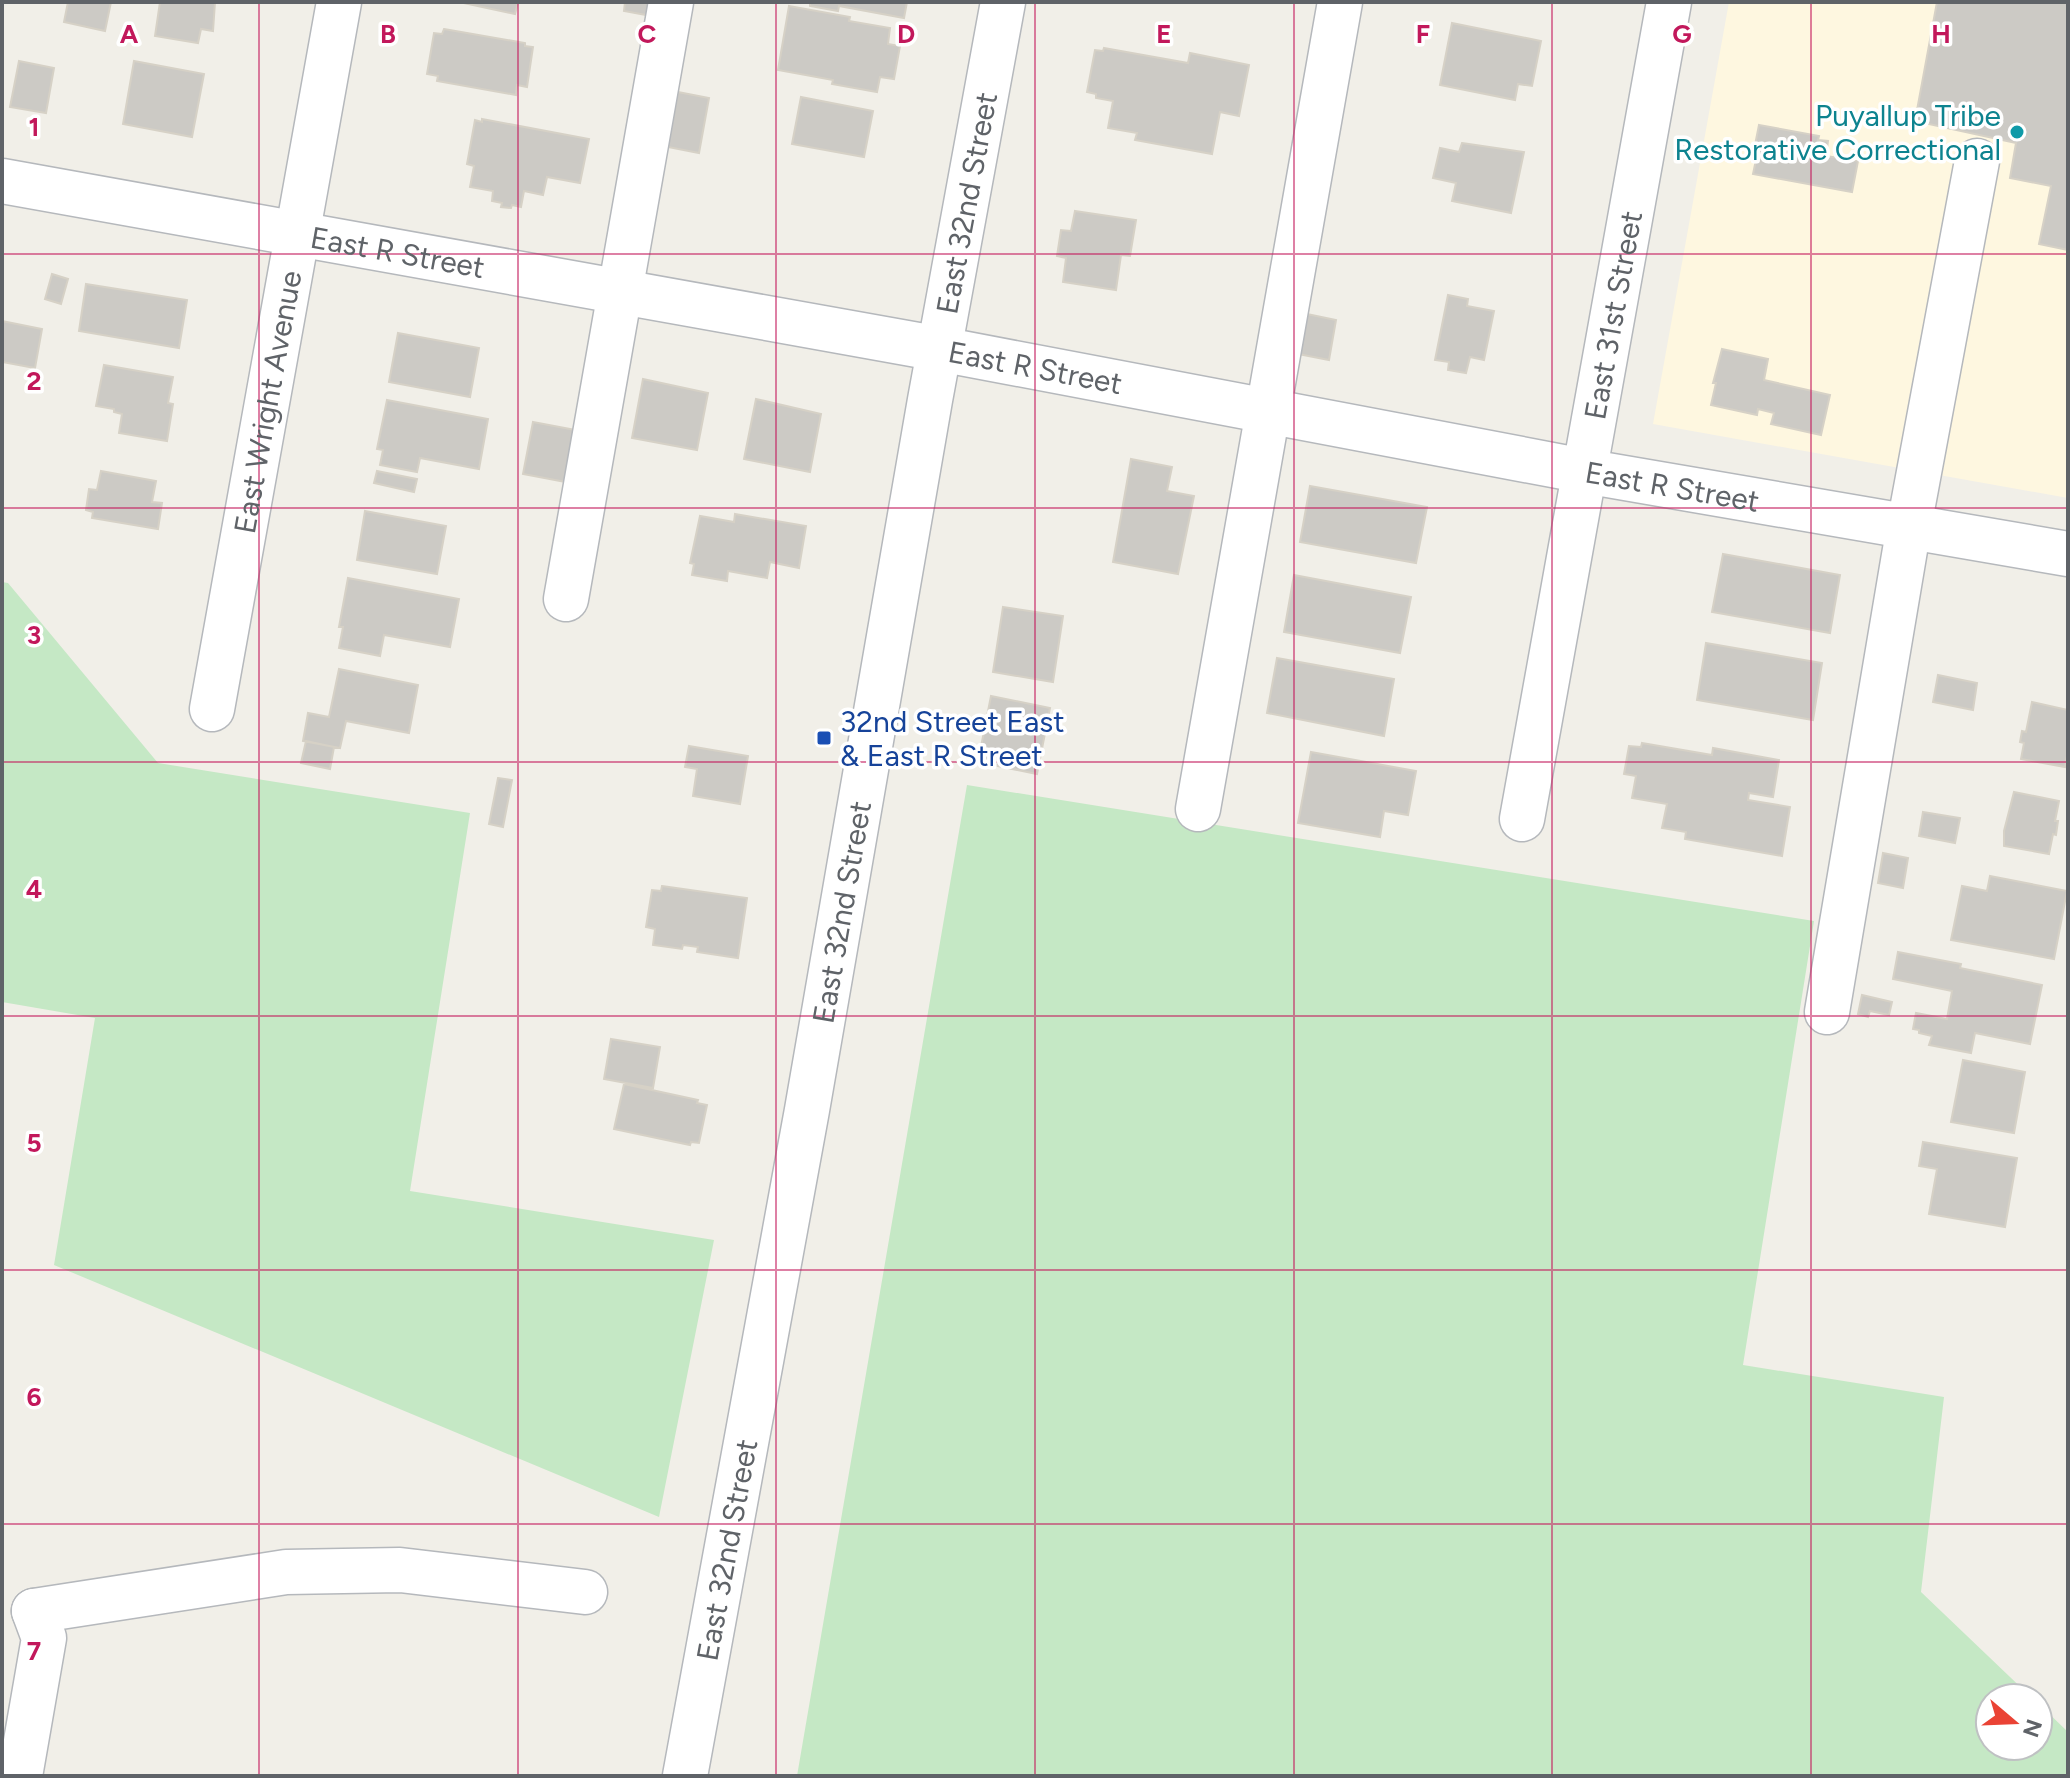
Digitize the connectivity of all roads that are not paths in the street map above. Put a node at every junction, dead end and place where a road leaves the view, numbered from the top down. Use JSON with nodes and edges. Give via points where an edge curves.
{"nodes":[{"id":1,"x":339,"y":2,"type":"edge"},
{"id":2,"x":671,"y":2,"type":"edge"},
{"id":3,"x":1003,"y":2,"type":"edge"},
{"id":4,"x":1340,"y":2,"type":"edge"},
{"id":5,"x":1669,"y":2,"type":"edge"},
{"id":6,"x":1977,"y":161,"type":"dead end"},
{"id":7,"x":2,"y":181,"type":"edge"},
{"id":8,"x":297,"y":235,"type":"junction"},
{"id":9,"x":620,"y":293,"type":"junction"},
{"id":10,"x":940,"y":349,"type":"junction"},
{"id":11,"x":1267,"y":413,"type":"junction"},
{"id":12,"x":1584,"y":471,"type":"junction"},
{"id":13,"x":1909,"y":526,"type":"junction"},
{"id":14,"x":2068,"y":554,"type":"edge"},
{"id":15,"x":566,"y":599,"type":"dead end"},
{"id":16,"x":212,"y":709,"type":"dead end"},
{"id":17,"x":1198,"y":809,"type":"dead end"},
{"id":18,"x":1522,"y":819,"type":"dead end"},
{"id":19,"x":1827,"y":1012,"type":"dead end"},
{"id":20,"x":585,"y":1592,"type":"dead end"},
{"id":21,"x":18,"y":1605,"type":"edge"},
{"id":22,"x":20,"y":1776,"type":"edge"},
{"id":23,"x":685,"y":1776,"type":"edge"}],
"edges":[{"from":1,"to":8,"type":"street","name":"East Wright Avenue"},
{"from":2,"to":9,"type":"street"},
{"from":3,"to":10,"type":"street","name":"East 32nd Street"},
{"from":4,"to":11,"type":"street"},
{"from":5,"to":12,"type":"street","name":"East 31st Street"},
{"from":6,"to":13,"type":"street"},
{"from":7,"to":8,"type":"street","name":"East R Street"},
{"from":8,"to":9,"type":"street","name":"East R Street"},
{"from":8,"to":16,"type":"street","name":"East Wright Avenue"},
{"from":9,"to":10,"type":"street","name":"East R Street"},
{"from":9,"to":15,"type":"street"},
{"from":10,"to":11,"type":"street","name":"East R Street"},
{"from":10,"to":23,"type":"street","name":"East 32nd Street"},
{"from":11,"to":12,"type":"street","name":"East R Street"},
{"from":11,"to":17,"type":"street"},
{"from":12,"to":13,"type":"street","name":"East R Street"},
{"from":12,"to":18,"type":"street","name":"East 31st Street"},
{"from":13,"to":14,"type":"street","name":"East R Street"},
{"from":13,"to":19,"type":"street"},
{"from":20,"to":21,"type":"street","via":[[400,1570],[286,1572]]},
{"from":21,"to":22,"type":"street","via":[[44,1638]]}]}
